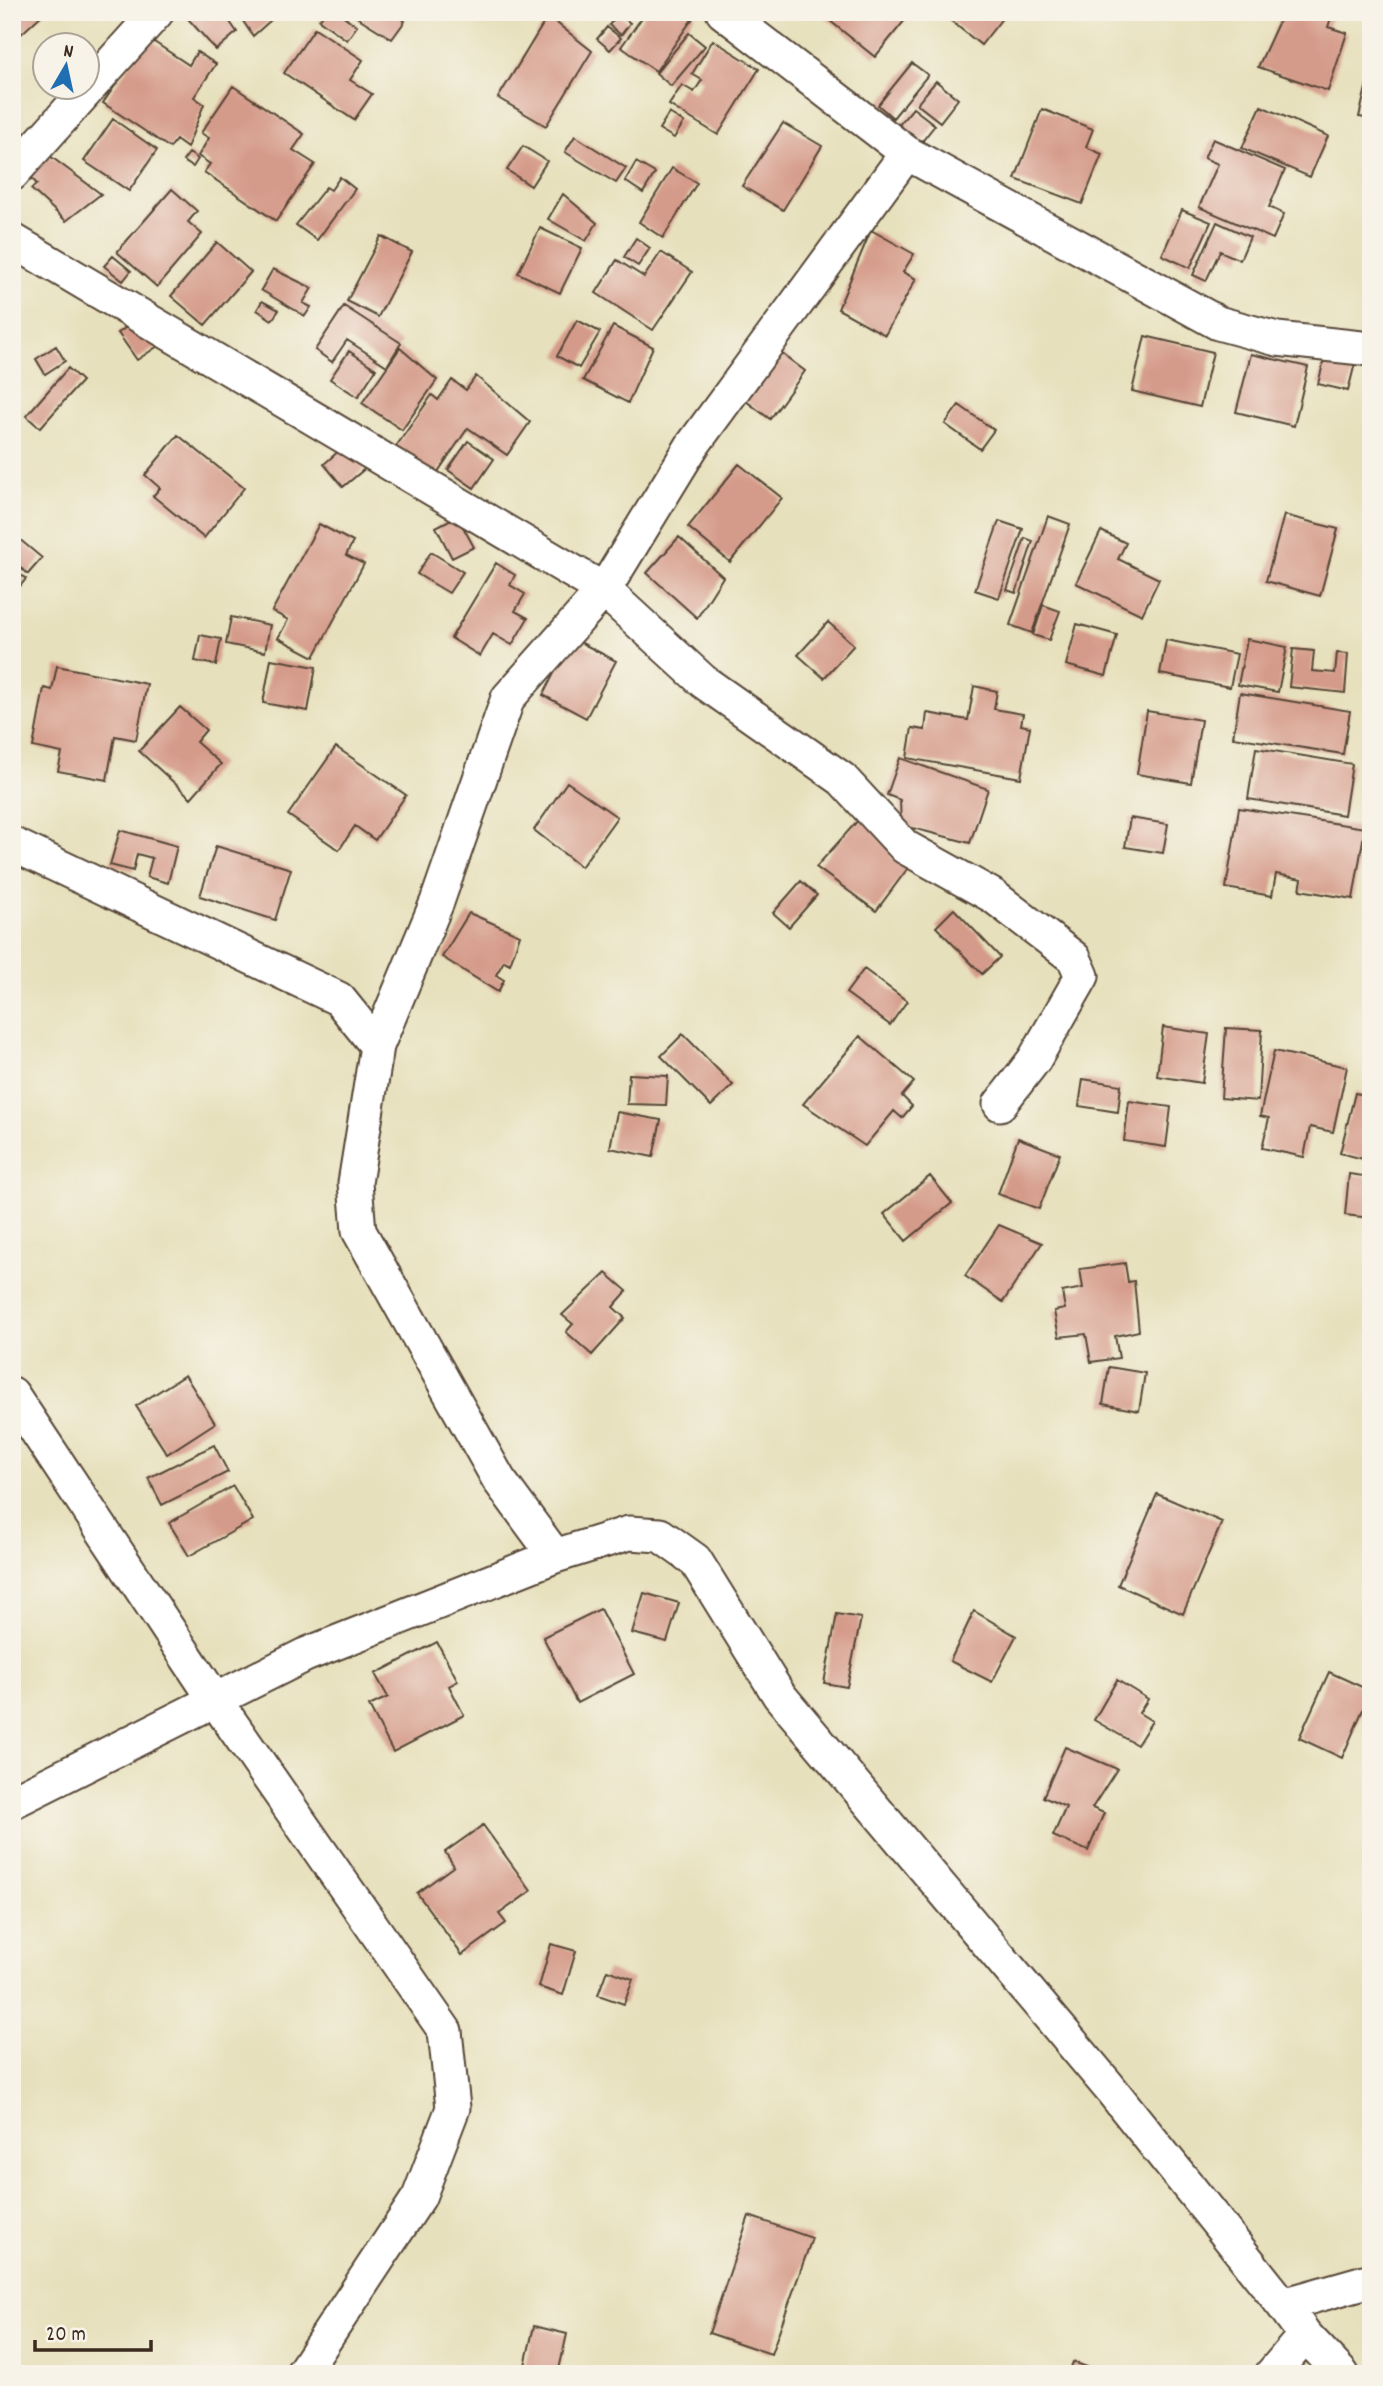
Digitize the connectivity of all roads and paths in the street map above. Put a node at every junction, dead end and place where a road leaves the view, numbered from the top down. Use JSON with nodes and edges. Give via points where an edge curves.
{"nodes":[{"id":1,"x":157,"y":12,"type":"edge"},
{"id":2,"x":723,"y":12,"type":"edge"},
{"id":3,"x":907,"y":153,"type":"junction"},
{"id":4,"x":12,"y":173,"type":"edge"},
{"id":5,"x":12,"y":240,"type":"edge"},
{"id":6,"x":1371,"y":349,"type":"edge"},
{"id":7,"x":604,"y":590,"type":"junction"},
{"id":8,"x":12,"y":844,"type":"edge"},
{"id":9,"x":377,"y":1046,"type":"junction"},
{"id":10,"x":1000,"y":1104,"type":"dead end"},
{"id":11,"x":12,"y":1394,"type":"edge"},
{"id":12,"x":555,"y":1556,"type":"junction"},
{"id":13,"x":215,"y":1700,"type":"junction"},
{"id":14,"x":12,"y":1802,"type":"edge"},
{"id":15,"x":1371,"y":2280,"type":"edge"},
{"id":16,"x":1283,"y":2305,"type":"junction"},
{"id":17,"x":1305,"y":2335,"type":"junction"},
{"id":18,"x":302,"y":2374,"type":"edge"},
{"id":19,"x":1272,"y":2374,"type":"edge"},
{"id":20,"x":1342,"y":2374,"type":"edge"}],
"edges":[{"from":1,"to":4,"type":"street"},
{"from":2,"to":3,"type":"street"},
{"from":3,"to":6,"type":"street","via":[[1218,323],[1277,338]]},
{"from":3,"to":7,"type":"street","via":[[692,446]]},
{"from":5,"to":7,"type":"street"},
{"from":7,"to":9,"type":"street","via":[[508,698],[437,902]]},
{"from":7,"to":10,"type":"street","via":[[704,682],[842,779],[905,847],[993,896],[1074,958],[1082,975],[1034,1060]]},
{"from":8,"to":9,"type":"street","via":[[339,999]]},
{"from":9,"to":12,"type":"street","via":[[355,1183],[359,1231],[499,1480]]},
{"from":11,"to":13,"type":"street"},
{"from":12,"to":13,"type":"street","via":[[304,1655]]},
{"from":12,"to":16,"type":"street","via":[[629,1533],[660,1535],[695,1560],[779,1695],[1100,2077]]},
{"from":13,"to":14,"type":"street"},
{"from":13,"to":18,"type":"street","via":[[445,2031],[453,2108],[419,2197]]},
{"from":15,"to":16,"type":"street"},
{"from":16,"to":17,"type":"street"},
{"from":17,"to":19,"type":"street"},
{"from":17,"to":20,"type":"street"}]}
